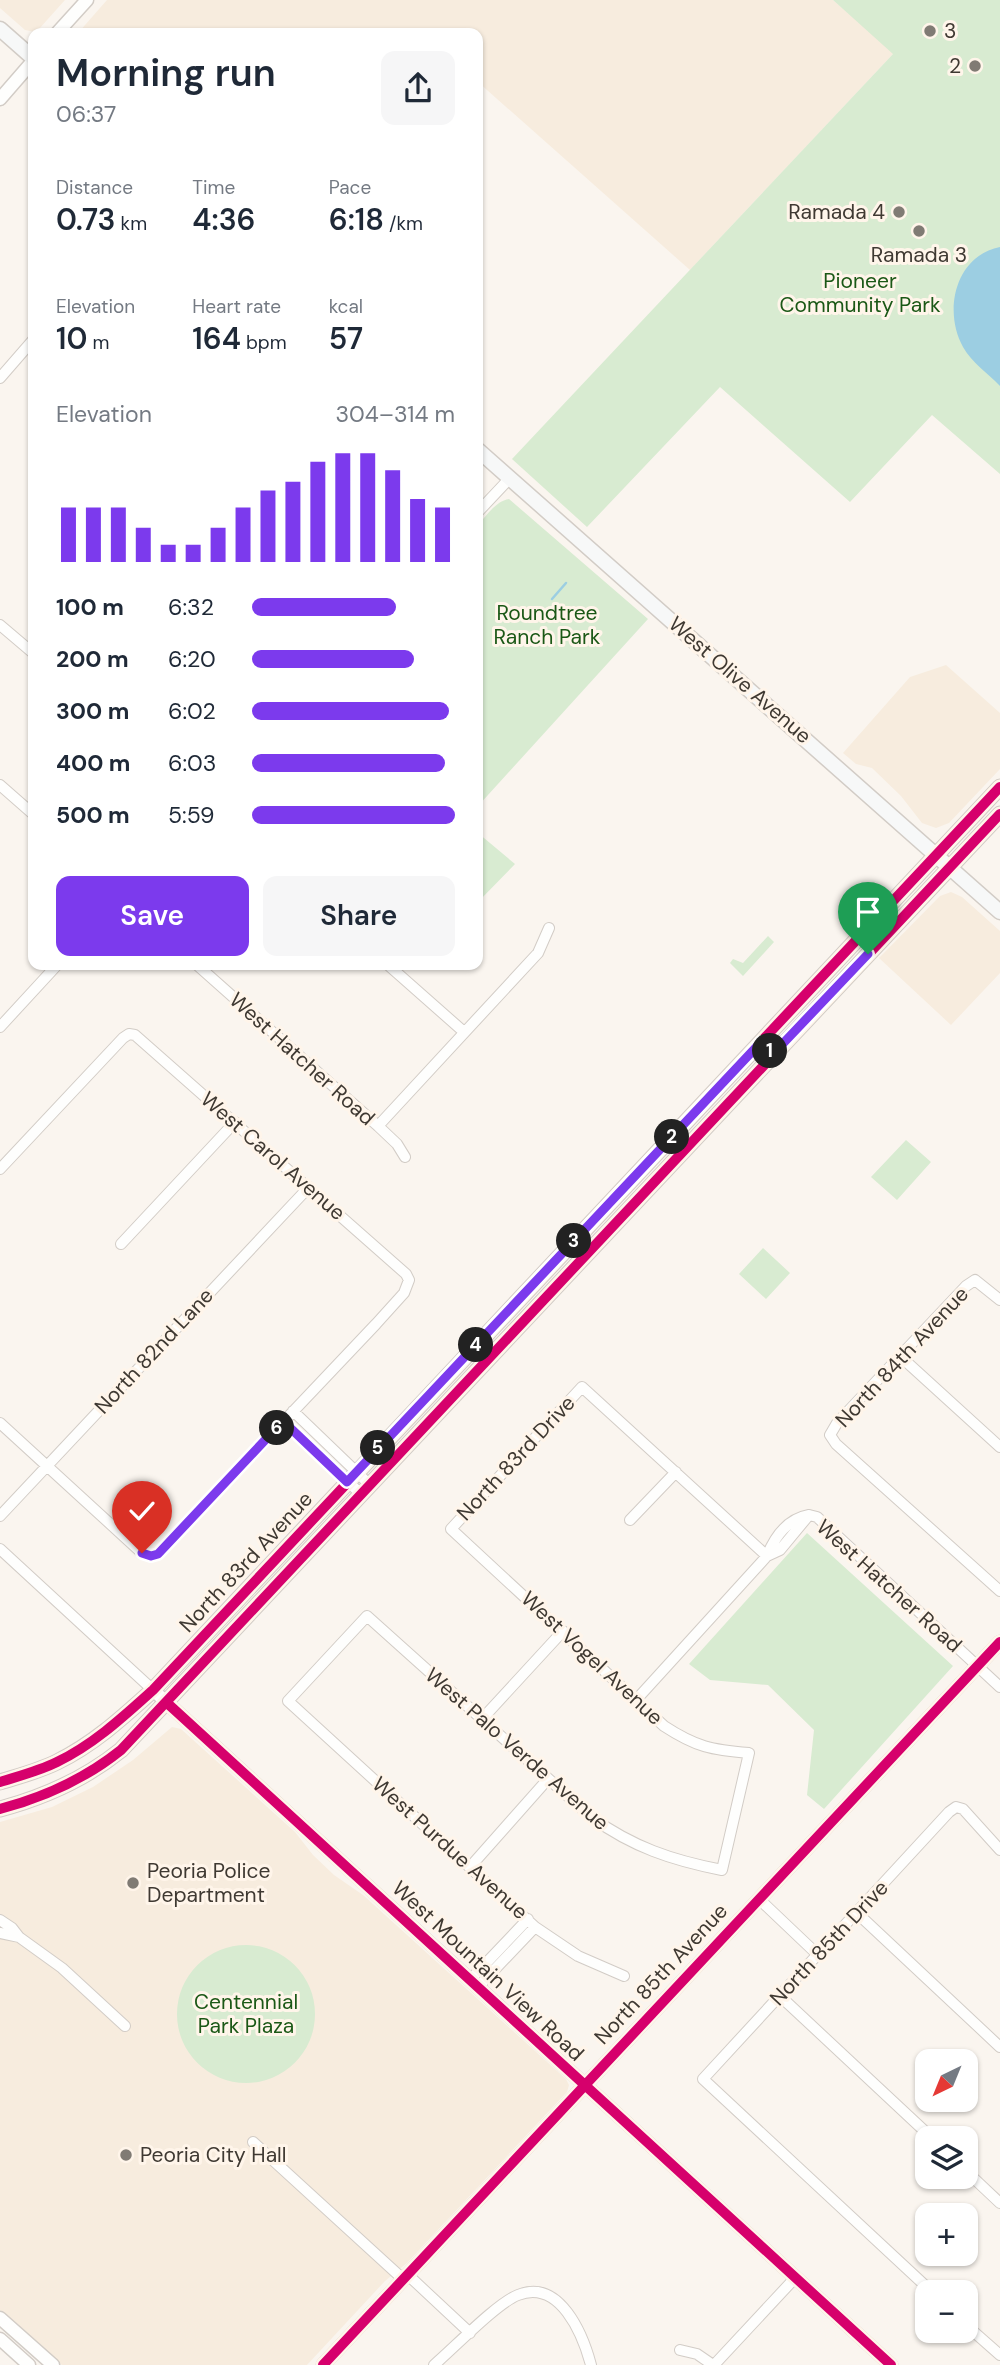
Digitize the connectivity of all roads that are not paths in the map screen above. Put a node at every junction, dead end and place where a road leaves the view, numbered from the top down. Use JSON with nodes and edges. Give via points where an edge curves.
{"nodes":[{"id":1,"x":87,"y":0,"type":"edge"},
{"id":2,"x":62,"y":28,"type":"edge"},
{"id":3,"x":0,"y":29,"type":"edge"},
{"id":4,"x":28,"y":54,"type":"edge"},
{"id":5,"x":28,"y":65,"type":"edge"},
{"id":6,"x":0,"y":99,"type":"edge"},
{"id":7,"x":28,"y":346,"type":"edge"},
{"id":8,"x":0,"y":378,"type":"edge"},
{"id":9,"x":483,"y":454,"type":"edge"},
{"id":10,"x":510,"y":478,"type":"junction"},
{"id":11,"x":483,"y":507,"type":"edge"},
{"id":12,"x":0,"y":625,"type":"edge"},
{"id":13,"x":28,"y":649,"type":"edge"},
{"id":14,"x":0,"y":785,"type":"edge"},
{"id":15,"x":1000,"y":787,"type":"edge"},
{"id":16,"x":28,"y":810,"type":"edge"},
{"id":17,"x":1000,"y":814,"type":"edge"},
{"id":18,"x":937,"y":854,"type":"junction"},
{"id":19,"x":950,"y":866,"type":"junction"},
{"id":20,"x":1000,"y":912,"type":"edge"},
{"id":21,"x":550,"y":928,"type":"dead end"},
{"id":22,"x":52,"y":970,"type":"edge"},
{"id":23,"x":203,"y":970,"type":"edge"},
{"id":24,"x":394,"y":970,"type":"edge"},
{"id":25,"x":0,"y":1027,"type":"edge"},
{"id":26,"x":464,"y":1032,"type":"junction"},
{"id":27,"x":765,"y":1038,"type":"junction"},
{"id":28,"x":778,"y":1050,"type":"junction"},
{"id":29,"x":235,"y":1122,"type":"junction"},
{"id":30,"x":378,"y":1126,"type":"junction"},
{"id":31,"x":405,"y":1157,"type":"dead end"},
{"id":32,"x":0,"y":1169,"type":"edge"},
{"id":33,"x":309,"y":1187,"type":"junction"},
{"id":34,"x":121,"y":1244,"type":"dead end"},
{"id":35,"x":1000,"y":1300,"type":"edge"},
{"id":36,"x":901,"y":1356,"type":"junction"},
{"id":37,"x":292,"y":1411,"type":"junction"},
{"id":38,"x":283,"y":1421,"type":"junction"},
{"id":39,"x":0,"y":1423,"type":"edge"},
{"id":40,"x":1000,"y":1447,"type":"edge"},
{"id":41,"x":45,"y":1467,"type":"junction"},
{"id":42,"x":676,"y":1472,"type":"junction"},
{"id":43,"x":352,"y":1477,"type":"junction"},
{"id":44,"x":365,"y":1489,"type":"junction"},
{"id":45,"x":0,"y":1516,"type":"edge"},
{"id":46,"x":630,"y":1520,"type":"dead end"},
{"id":47,"x":451,"y":1529,"type":"joint"},
{"id":48,"x":0,"y":1549,"type":"edge"},
{"id":49,"x":766,"y":1556,"type":"junction"},
{"id":50,"x":1000,"y":1591,"type":"edge"},
{"id":51,"x":563,"y":1631,"type":"junction"},
{"id":52,"x":1000,"y":1642,"type":"edge"},
{"id":53,"x":976,"y":1666,"type":"junction"},
{"id":54,"x":1000,"y":1687,"type":"edge"},
{"id":55,"x":153,"y":1690,"type":"junction"},
{"id":56,"x":636,"y":1700,"type":"junction"},
{"id":57,"x":166,"y":1702,"type":"junction"},
{"id":58,"x":288,"y":1702,"type":"joint"},
{"id":59,"x":481,"y":1719,"type":"junction"},
{"id":60,"x":61,"y":1760,"type":"junction"},
{"id":61,"x":87,"y":1774,"type":"junction"},
{"id":62,"x":548,"y":1779,"type":"junction"},
{"id":63,"x":0,"y":1782,"type":"edge"},
{"id":64,"x":0,"y":1809,"type":"edge"},
{"id":65,"x":1000,"y":1850,"type":"edge"},
{"id":66,"x":470,"y":1867,"type":"junction"},
{"id":67,"x":722,"y":1870,"type":"joint"},
{"id":68,"x":759,"y":1899,"type":"junction"},
{"id":69,"x":857,"y":1913,"type":"junction"},
{"id":70,"x":0,"y":1920,"type":"edge"},
{"id":71,"x":531,"y":1923,"type":"junction"},
{"id":72,"x":0,"y":1933,"type":"edge"},
{"id":73,"x":19,"y":1937,"type":"junction"},
{"id":74,"x":818,"y":1955,"type":"junction"},
{"id":75,"x":624,"y":1976,"type":"dead end"},
{"id":76,"x":474,"y":1984,"type":"junction"},
{"id":77,"x":780,"y":1996,"type":"junction"},
{"id":78,"x":125,"y":2026,"type":"dead end"},
{"id":79,"x":1000,"y":2047,"type":"edge"},
{"id":80,"x":584,"y":2086,"type":"junction"},
{"id":81,"x":919,"y":2126,"type":"edge"},
{"id":82,"x":253,"y":2142,"type":"dead end"},
{"id":83,"x":978,"y":2182,"type":"edge"},
{"id":84,"x":1000,"y":2203,"type":"edge"},
{"id":85,"x":406,"y":2278,"type":"junction"},
{"id":86,"x":795,"y":2278,"type":"junction"},
{"id":87,"x":919,"y":2280,"type":"edge"},
{"id":88,"x":0,"y":2318,"type":"edge"},
{"id":89,"x":470,"y":2333,"type":"junction"},
{"id":90,"x":978,"y":2336,"type":"edge"},
{"id":91,"x":0,"y":2339,"type":"edge"},
{"id":92,"x":680,"y":2350,"type":"dead end"},
{"id":93,"x":1000,"y":2355,"type":"edge"},
{"id":94,"x":29,"y":2365,"type":"edge"},
{"id":95,"x":53,"y":2365,"type":"edge"},
{"id":96,"x":323,"y":2365,"type":"edge"},
{"id":97,"x":435,"y":2365,"type":"edge"},
{"id":98,"x":591,"y":2365,"type":"edge"},
{"id":99,"x":713,"y":2365,"type":"edge"},
{"id":100,"x":891,"y":2365,"type":"edge"}],
"edges":[{"from":1,"to":2,"type":"street"},
{"from":3,"to":4,"type":"main road"},
{"from":5,"to":6,"type":"street"},
{"from":7,"to":8,"type":"street"},
{"from":9,"to":10,"type":"main road","name":"West Olive Avenue"},
{"from":10,"to":11,"type":"street"},
{"from":10,"to":18,"type":"main road","name":"West Olive Avenue"},
{"from":12,"to":13,"type":"street"},
{"from":14,"to":16,"type":"street"},
{"from":15,"to":18,"type":"main road","name":"North 83rd Avenue"},
{"from":17,"to":19,"type":"main road","name":"North 83rd Avenue"},
{"from":18,"to":19,"type":"main road","name":"West Olive Avenue"},
{"from":18,"to":27,"type":"main road","name":"North 83rd Avenue"},
{"from":19,"to":20,"type":"main road","name":"West Olive Avenue"},
{"from":19,"to":28,"type":"main road","name":"North 83rd Avenue"},
{"from":21,"to":26,"type":"street","via":[[538,953]]},
{"from":22,"to":25,"type":"street"},
{"from":23,"to":30,"type":"street","name":"West Hatcher Road"},
{"from":24,"to":26,"type":"street"},
{"from":26,"to":30,"type":"street"},
{"from":27,"to":28,"type":"main road"},
{"from":27,"to":43,"type":"main road","name":"North 83rd Avenue"},
{"from":28,"to":44,"type":"main road","name":"North 83rd Avenue"},
{"from":29,"to":32,"type":"street","name":"West Carol Avenue","via":[[129,1034]]},
{"from":29,"to":33,"type":"street","name":"West Carol Avenue"},
{"from":29,"to":34,"type":"street"},
{"from":30,"to":31,"type":"street","name":"West Hatcher Road"},
{"from":33,"to":37,"type":"street","name":"West Carol Avenue","via":[[409,1280],[404,1293]]},
{"from":33,"to":41,"type":"street","name":"North 82nd Lane"},
{"from":35,"to":36,"type":"street","name":"North 84th Avenue","via":[[975,1280]]},
{"from":36,"to":40,"type":"street"},
{"from":36,"to":50,"type":"street","name":"North 84th Avenue","via":[[831,1435]]},
{"from":37,"to":38,"type":"street"},
{"from":37,"to":43,"type":"street"},
{"from":38,"to":41,"type":"street","via":[[158,1554],[151,1556]]},
{"from":38,"to":43,"type":"street"},
{"from":39,"to":41,"type":"street"},
{"from":41,"to":45,"type":"street","name":"North 82nd Lane"},
{"from":42,"to":46,"type":"street"},
{"from":42,"to":47,"type":"street","name":"North 83rd Drive","via":[[582,1387]]},
{"from":42,"to":49,"type":"street"},
{"from":43,"to":44,"type":"street"},
{"from":43,"to":55,"type":"main road","name":"North 83rd Avenue"},
{"from":44,"to":57,"type":"main road","name":"North 83rd Avenue"},
{"from":47,"to":51,"type":"street","name":"West Vogel Avenue"},
{"from":48,"to":55,"type":"street","name":"West Mountain View Road"},
{"from":49,"to":53,"type":"street","name":"West Hatcher Road","via":[[792,1520],[817,1517]]},
{"from":49,"to":56,"type":"street"},
{"from":51,"to":56,"type":"street","name":"West Vogel Avenue"},
{"from":51,"to":59,"type":"street"},
{"from":52,"to":53,"type":"street","name":"North 85th Avenue"},
{"from":53,"to":54,"type":"street","name":"West Hatcher Road"},
{"from":53,"to":68,"type":"street","name":"North 85th Avenue"},
{"from":55,"to":57,"type":"street","name":"West Mountain View Road"},
{"from":55,"to":60,"type":"main road","name":"North 83rd Avenue","via":[[105,1732]]},
{"from":56,"to":67,"type":"street","name":"West Vogel Avenue","via":[[664,1726],[693,1743],[750,1753]]},
{"from":57,"to":61,"type":"main road","name":"North 83rd Avenue","via":[[121,1750]]},
{"from":57,"to":76,"type":"street","name":"West Mountain View Road"},
{"from":58,"to":59,"type":"street","name":"West Palo Verde Avenue","via":[[367,1616]]},
{"from":58,"to":66,"type":"street","name":"West Purdue Avenue"},
{"from":59,"to":62,"type":"street","name":"West Palo Verde Avenue"},
{"from":60,"to":61,"type":"main road"},
{"from":60,"to":63,"type":"main road","name":"North 83rd Avenue"},
{"from":61,"to":64,"type":"main road","name":"North 83rd Avenue","via":[[53,1792]]},
{"from":62,"to":66,"type":"street"},
{"from":62,"to":67,"type":"street","name":"West Palo Verde Avenue","via":[[615,1835],[654,1853]]},
{"from":65,"to":69,"type":"street","name":"North 85th Drive","via":[[956,1807]]},
{"from":66,"to":71,"type":"street","name":"West Purdue Avenue"},
{"from":68,"to":74,"type":"street"},
{"from":68,"to":80,"type":"street","name":"North 85th Avenue"},
{"from":69,"to":74,"type":"street","name":"North 85th Drive"},
{"from":69,"to":79,"type":"street"},
{"from":70,"to":73,"type":"street"},
{"from":71,"to":75,"type":"street","name":"West Purdue Avenue","via":[[578,1956]]},
{"from":71,"to":76,"type":"street"},
{"from":72,"to":73,"type":"street"},
{"from":73,"to":78,"type":"street","via":[[62,1968]]},
{"from":74,"to":77,"type":"street","name":"North 85th Drive"},
{"from":76,"to":80,"type":"street","name":"West Mountain View Road"},
{"from":77,"to":81,"type":"street"},
{"from":77,"to":87,"type":"street","name":"North 85th Drive","via":[[703,2079]]},
{"from":80,"to":85,"type":"street","name":"North 85th Avenue"},
{"from":80,"to":86,"type":"street","name":"West Mountain View Road"},
{"from":82,"to":85,"type":"street"},
{"from":83,"to":84,"type":"street"},
{"from":85,"to":89,"type":"street"},
{"from":85,"to":96,"type":"street","name":"North 85th Avenue"},
{"from":86,"to":99,"type":"street"},
{"from":86,"to":100,"type":"street","name":"West Mountain View Road"},
{"from":88,"to":95,"type":"street"},
{"from":89,"to":97,"type":"street"},
{"from":89,"to":98,"type":"street","via":[[516,2295],[537,2291],[558,2302],[574,2320]]},
{"from":90,"to":93,"type":"street"},
{"from":91,"to":94,"type":"street"},
{"from":92,"to":99,"type":"street"}]}
